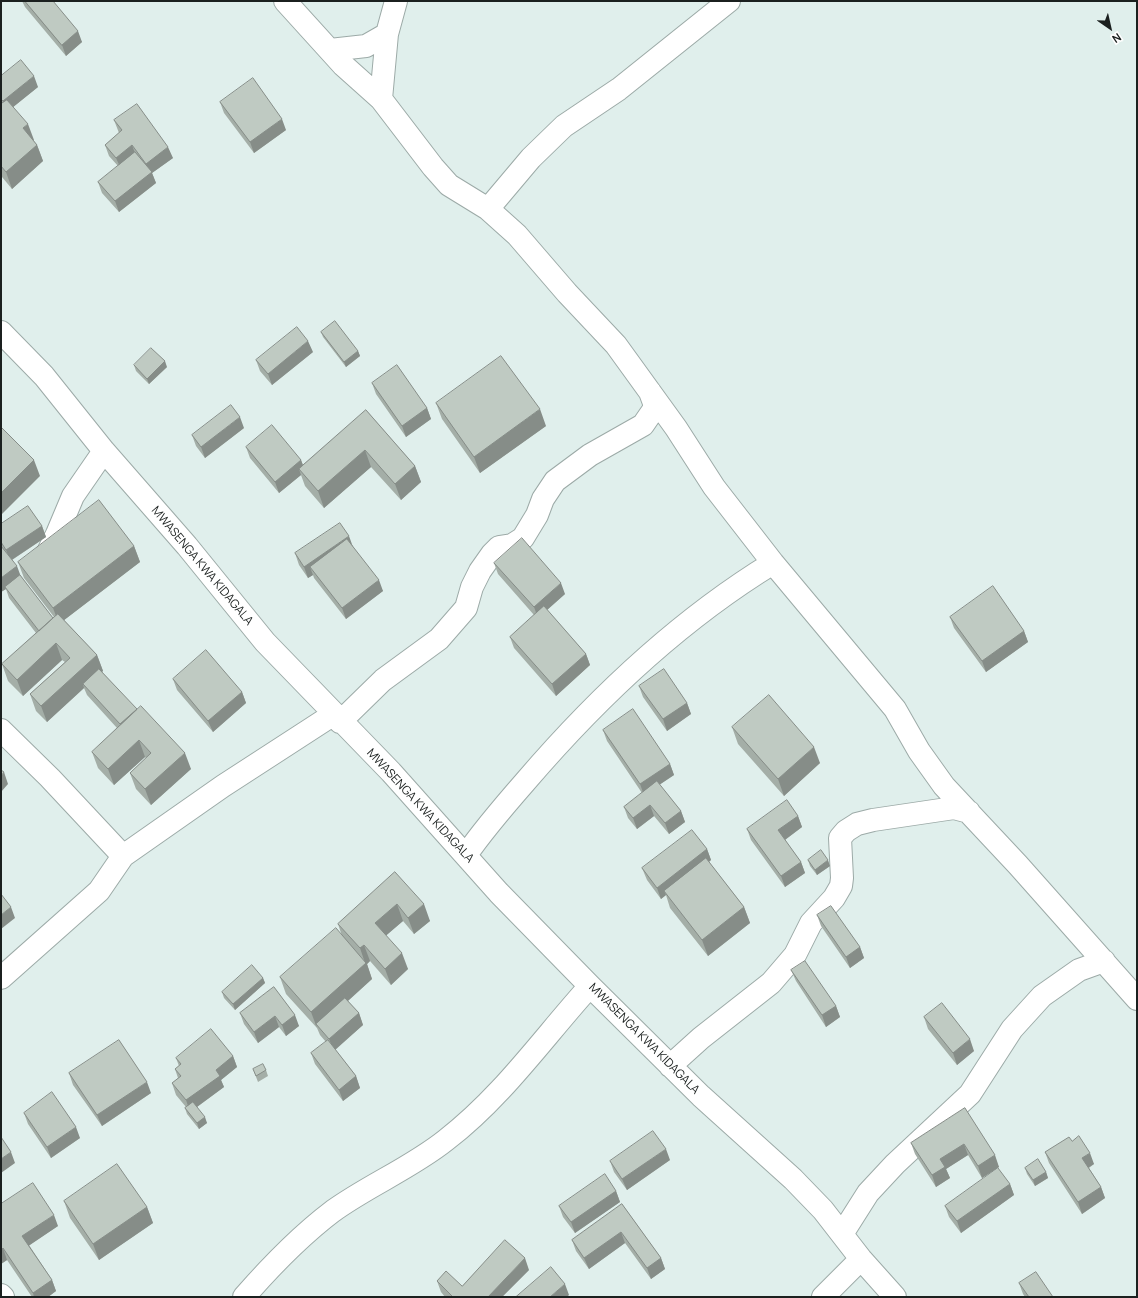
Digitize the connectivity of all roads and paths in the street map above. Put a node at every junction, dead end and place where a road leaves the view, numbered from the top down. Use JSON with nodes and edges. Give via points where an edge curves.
{"nodes":[{"id":1,"x":285,"y":1,"type":"edge"},
{"id":2,"x":396,"y":1,"type":"edge"},
{"id":3,"x":730,"y":1,"type":"edge"},
{"id":4,"x":387,"y":34,"type":"junction"},
{"id":5,"x":330,"y":50,"type":"junction"},
{"id":6,"x":381,"y":100,"type":"junction"},
{"id":7,"x":488,"y":209,"type":"junction"},
{"id":8,"x":1,"y":332,"type":"edge"},
{"id":9,"x":650,"y":392,"type":"junction"},
{"id":10,"x":104,"y":451,"type":"junction"},
{"id":11,"x":47,"y":554,"type":"edge"},
{"id":12,"x":773,"y":563,"type":"junction"},
{"id":13,"x":337,"y":718,"type":"junction"},
{"id":14,"x":1,"y":730,"type":"edge"},
{"id":15,"x":969,"y":812,"type":"junction"},
{"id":16,"x":466,"y":855,"type":"junction"},
{"id":17,"x":123,"y":856,"type":"junction"},
{"id":18,"x":1104,"y":961,"type":"junction"},
{"id":19,"x":1,"y":978,"type":"edge"},
{"id":20,"x":590,"y":986,"type":"junction"},
{"id":21,"x":1137,"y":999,"type":"edge"},
{"id":22,"x":670,"y":1066,"type":"junction"},
{"id":23,"x":842,"y":1234,"type":"junction"},
{"id":24,"x":861,"y":1259,"type":"junction"},
{"id":25,"x":1,"y":1295,"type":"edge"},
{"id":26,"x":4,"y":1297,"type":"edge"},
{"id":27,"x":244,"y":1297,"type":"edge"},
{"id":28,"x":823,"y":1297,"type":"edge"},
{"id":29,"x":895,"y":1297,"type":"edge"}],
"edges":[{"from":1,"to":5,"type":"street"},
{"from":2,"to":4,"type":"street"},
{"from":3,"to":7,"type":"street","via":[[619,89],[564,126],[531,158]]},
{"from":4,"to":5,"type":"street","via":[[366,46]]},
{"from":4,"to":6,"type":"street"},
{"from":5,"to":6,"type":"street"},
{"from":6,"to":7,"type":"street","via":[[449,185]]},
{"from":7,"to":9,"type":"street","via":[[517,235],[616,345]]},
{"from":8,"to":10,"type":"street","name":"MWASENGA KWA KIDAGALA","via":[[44,376]]},
{"from":9,"to":12,"type":"street","via":[[714,486]]},
{"from":9,"to":13,"type":"street","via":[[654,409],[643,425],[590,455],[555,481],[542,499],[537,515],[523,538],[512,545],[499,547],[492,554],[472,587],[466,608],[439,639]]},
{"from":10,"to":11,"type":"street","via":[[73,496]]},
{"from":10,"to":13,"type":"street","name":"MWASENGA KWA KIDAGALA","via":[[187,546],[265,642]]},
{"from":12,"to":15,"type":"street","via":[[895,709],[944,786]]},
{"from":12,"to":16,"type":"street","via":[[699,613],[601,698],[487,826]]},
{"from":13,"to":16,"type":"street","name":"MWASENGA KWA KIDAGALA","via":[[391,772]]},
{"from":13,"to":17,"type":"street","via":[[223,786]]},
{"from":14,"to":17,"type":"street"},
{"from":15,"to":18,"type":"street"},
{"from":15,"to":22,"type":"street","via":[[954,808],[873,820],[857,824],[846,831],[840,838],[841,886],[834,898],[811,923],[795,955],[770,983]]},
{"from":16,"to":20,"type":"street","name":"MWASENGA KWA KIDAGALA","via":[[499,893]]},
{"from":17,"to":19,"type":"street","via":[[99,891]]},
{"from":18,"to":21,"type":"street"},
{"from":18,"to":23,"type":"street","via":[[1079,970],[1042,996],[1012,1030],[970,1094],[895,1164],[868,1194]]},
{"from":20,"to":22,"type":"street","name":"MWASENGA KWA KIDAGALA"},
{"from":20,"to":27,"type":"street","via":[[520,1068],[463,1125],[408,1166],[334,1211],[293,1245]]},
{"from":22,"to":23,"type":"street","name":"MWASENGA KWA KIDAGALA","via":[[793,1178]]},
{"from":23,"to":24,"type":"street","name":"MWASENGA KWA KIDAGALA"},
{"from":24,"to":28,"type":"street"},
{"from":24,"to":29,"type":"street","name":"MWASENGA KWA KIDAGALA"},
{"from":25,"to":26,"type":"street"}]}
